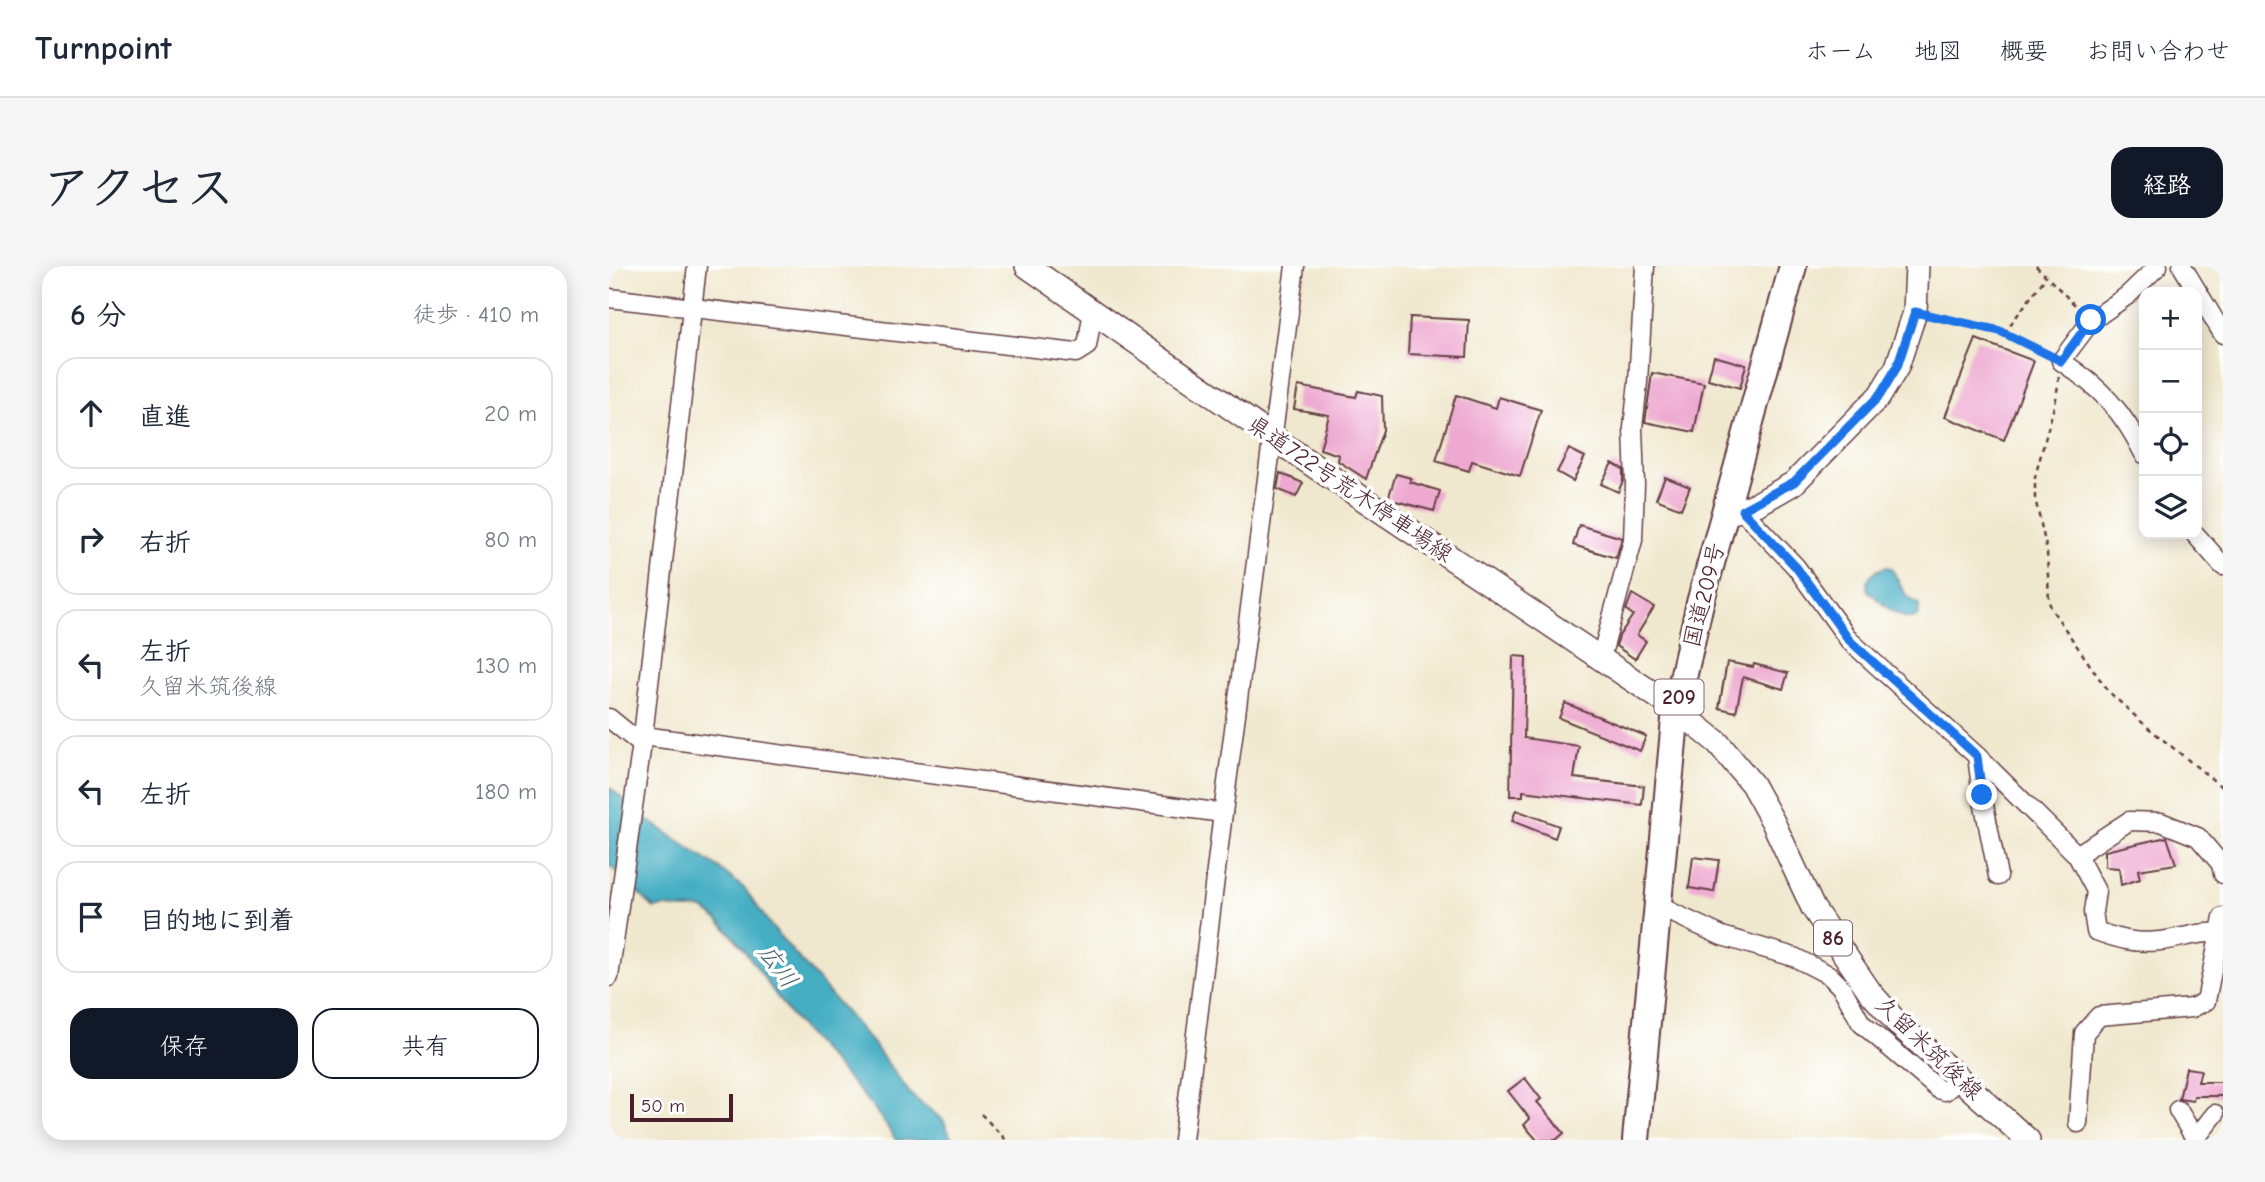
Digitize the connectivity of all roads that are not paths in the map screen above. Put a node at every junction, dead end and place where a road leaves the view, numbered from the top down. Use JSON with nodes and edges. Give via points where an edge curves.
{"nodes":[{"id":1,"x":697,"y":266,"type":"edge"},
{"id":2,"x":1027,"y":266,"type":"edge"},
{"id":3,"x":1295,"y":266,"type":"edge"},
{"id":4,"x":1645,"y":266,"type":"edge"},
{"id":5,"x":1793,"y":266,"type":"edge"},
{"id":6,"x":1917,"y":266,"type":"edge"},
{"id":7,"x":2158,"y":266,"type":"edge"},
{"id":8,"x":2182,"y":266,"type":"edge"},
{"id":9,"x":609,"y":298,"type":"edge"},
{"id":10,"x":692,"y":308,"type":"junction"},
{"id":11,"x":1093,"y":311,"type":"junction"},
{"id":12,"x":2223,"y":334,"type":"edge"},
{"id":13,"x":1272,"y":436,"type":"junction"},
{"id":14,"x":2139,"y":444,"type":"edge"},
{"id":15,"x":1734,"y":511,"type":"junction"},
{"id":16,"x":2199,"y":539,"type":"edge"},
{"id":17,"x":2223,"y":566,"type":"edge"},
{"id":18,"x":1601,"y":658,"type":"junction"},
{"id":19,"x":1676,"y":709,"type":"junction"},
{"id":20,"x":609,"y":718,"type":"edge"},
{"id":21,"x":641,"y":743,"type":"junction"},
{"id":22,"x":1977,"y":756,"type":"junction"},
{"id":23,"x":1223,"y":813,"type":"junction"},
{"id":24,"x":2077,"y":855,"type":"junction"},
{"id":25,"x":2223,"y":874,"type":"edge"},
{"id":26,"x":1998,"y":876,"type":"dead end"},
{"id":27,"x":1658,"y":906,"type":"junction"},
{"id":28,"x":615,"y":912,"type":"edge"},
{"id":29,"x":2221,"y":925,"type":"edge"},
{"id":30,"x":609,"y":977,"type":"edge"},
{"id":31,"x":1960,"y":1079,"type":"junction"},
{"id":32,"x":2178,"y":1110,"type":"dead end"},
{"id":33,"x":2215,"y":1114,"type":"dead end"},
{"id":34,"x":2078,"y":1123,"type":"dead end"},
{"id":35,"x":2196,"y":1139,"type":"edge"},
{"id":36,"x":1183,"y":1140,"type":"edge"},
{"id":37,"x":1636,"y":1140,"type":"edge"},
{"id":38,"x":2028,"y":1140,"type":"edge"}],
"edges":[{"from":1,"to":10,"type":"street"},
{"from":2,"to":11,"type":"main road","name":"県道722号荒木停車場線"},
{"from":3,"to":13,"type":"street"},
{"from":4,"to":18,"type":"street","via":[[1633,428],[1633,540]]},
{"from":5,"to":15,"type":"highway","name":"国道209号","number":"209"},
{"from":6,"to":15,"type":"main road","via":[[1915,312],[1897,367],[1880,395],[1794,482]]},
{"from":7,"to":14,"type":"street","via":[[2091,320],[2061,361],[2097,387],[2130,425]]},
{"from":8,"to":12,"type":"street"},
{"from":9,"to":10,"type":"street"},
{"from":10,"to":11,"type":"street","via":[[1076,353],[1087,346]]},
{"from":10,"to":21,"type":"street"},
{"from":11,"to":13,"type":"main road","name":"県道722号荒木停車場線"},
{"from":13,"to":18,"type":"main road","name":"県道722号荒木停車場線"},
{"from":13,"to":23,"type":"street"},
{"from":15,"to":19,"type":"highway","name":"国道209号","number":"209","via":[[1700,603]]},
{"from":15,"to":22,"type":"street","via":[[1796,567],[1849,640]]},
{"from":16,"to":17,"type":"street"},
{"from":18,"to":19,"type":"main road","name":"県道722号荒木停車場線"},
{"from":19,"to":27,"type":"highway","name":"国道209号","number":"209"},
{"from":19,"to":31,"type":"main road","name":"久留米筑後線","number":"86","via":[[1718,743],[1752,784],[1813,908],[1870,992],[1898,1024]]},
{"from":20,"to":21,"type":"street"},
{"from":21,"to":23,"type":"street"},
{"from":21,"to":28,"type":"street"},
{"from":22,"to":24,"type":"street"},
{"from":22,"to":26,"type":"street"},
{"from":23,"to":36,"type":"street"},
{"from":24,"to":25,"type":"street","via":[[2129,821],[2161,822],[2198,837],[2221,864]]},
{"from":24,"to":29,"type":"street","via":[[2096,891],[2096,931],[2124,942],[2160,941]]},
{"from":27,"to":31,"type":"street","via":[[1722,936],[1816,967],[1842,988],[1861,1023],[1938,1089],[1945,1091]]},
{"from":27,"to":37,"type":"highway","name":"国道209号","number":"209"},
{"from":28,"to":30,"type":"street"},
{"from":29,"to":34,"type":"street","via":[[2206,1001],[2192,1008],[2099,1016],[2084,1033]]},
{"from":31,"to":38,"type":"main road","name":"久留米筑後線","number":"86"},
{"from":32,"to":35,"type":"street"},
{"from":33,"to":35,"type":"street"}]}
